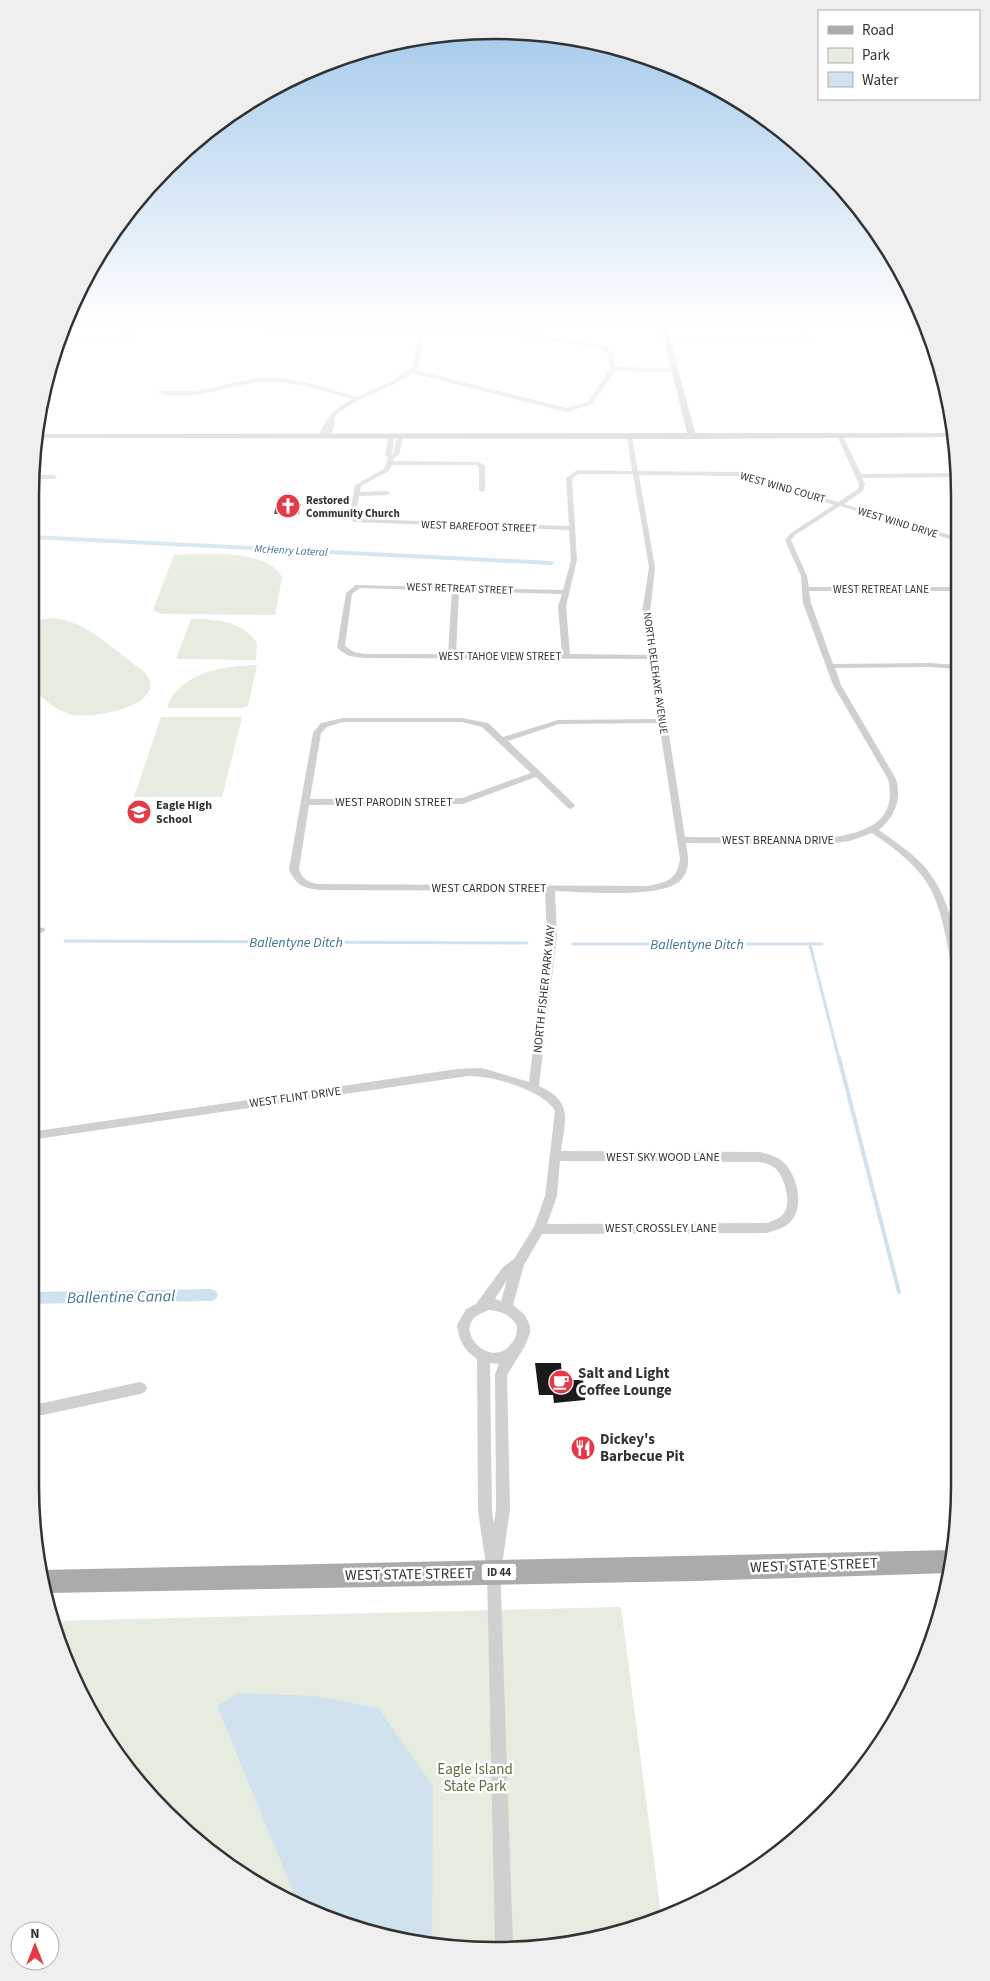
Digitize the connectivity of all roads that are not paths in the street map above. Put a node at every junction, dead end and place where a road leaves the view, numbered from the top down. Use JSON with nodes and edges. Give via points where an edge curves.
{"nodes":[{"id":1,"x":333,"y":415,"type":"edge"},
{"id":2,"x":687,"y":415,"type":"edge"},
{"id":3,"x":947,"y":435,"type":"edge"},
{"id":4,"x":43,"y":436,"type":"edge"},
{"id":5,"x":326,"y":436,"type":"junction"},
{"id":6,"x":840,"y":436,"type":"junction"},
{"id":7,"x":391,"y":437,"type":"junction"},
{"id":8,"x":400,"y":437,"type":"junction"},
{"id":9,"x":629,"y":437,"type":"junction"},
{"id":10,"x":692,"y":437,"type":"junction"},
{"id":11,"x":390,"y":460,"type":"junction"},
{"id":12,"x":635,"y":472,"type":"junction"},
{"id":13,"x":858,"y":476,"type":"junction"},
{"id":14,"x":950,"y":476,"type":"edge"},
{"id":15,"x":40,"y":477,"type":"edge"},
{"id":16,"x":54,"y":477,"type":"dead end"},
{"id":17,"x":482,"y":490,"type":"dead end"},
{"id":18,"x":387,"y":493,"type":"dead end"},
{"id":19,"x":356,"y":494,"type":"junction"},
{"id":20,"x":840,"y":504,"type":"junction"},
{"id":21,"x":573,"y":528,"type":"junction"},
{"id":22,"x":951,"y":537,"type":"edge"},
{"id":23,"x":456,"y":588,"type":"junction"},
{"id":24,"x":806,"y":589,"type":"junction"},
{"id":25,"x":951,"y":589,"type":"edge"},
{"id":26,"x":565,"y":592,"type":"junction"},
{"id":27,"x":347,"y":652,"type":"joint"},
{"id":28,"x":452,"y":656,"type":"junction"},
{"id":29,"x":566,"y":656,"type":"junction"},
{"id":30,"x":653,"y":657,"type":"junction"},
{"id":31,"x":830,"y":666,"type":"junction"},
{"id":32,"x":951,"y":666,"type":"edge"},
{"id":33,"x":663,"y":721,"type":"junction"},
{"id":34,"x":502,"y":740,"type":"junction"},
{"id":35,"x":538,"y":773,"type":"junction"},
{"id":36,"x":305,"y":802,"type":"junction"},
{"id":37,"x":571,"y":806,"type":"dead end"},
{"id":38,"x":873,"y":830,"type":"junction"},
{"id":39,"x":681,"y":840,"type":"junction"},
{"id":40,"x":678,"y":878,"type":"joint"},
{"id":41,"x":550,"y":888,"type":"junction"},
{"id":42,"x":951,"y":943,"type":"edge"},
{"id":43,"x":533,"y":1089,"type":"junction"},
{"id":44,"x":39,"y":1135,"type":"edge"},
{"id":45,"x":556,"y":1156,"type":"junction"},
{"id":46,"x":781,"y":1222,"type":"joint"},
{"id":47,"x":539,"y":1229,"type":"junction"},
{"id":48,"x":518,"y":1264,"type":"junction"},
{"id":49,"x":506,"y":1306,"type":"junction"},
{"id":50,"x":479,"y":1307,"type":"junction"},
{"id":51,"x":514,"y":1351,"type":"junction"},
{"id":52,"x":483,"y":1357,"type":"junction"},
{"id":53,"x":140,"y":1388,"type":"dead end"},
{"id":54,"x":39,"y":1409,"type":"edge"},
{"id":55,"x":944,"y":1561,"type":"edge"},
{"id":56,"x":494,"y":1572,"type":"junction"},
{"id":57,"x":49,"y":1580,"type":"edge"},
{"id":58,"x":504,"y":1942,"type":"edge"}],
"edges":[{"from":1,"to":5,"type":"street","via":[[325,422],[322,432]]},
{"from":2,"to":10,"type":"main road"},
{"from":3,"to":6,"type":"main road"},
{"from":4,"to":5,"type":"main road"},
{"from":5,"to":7,"type":"main road"},
{"from":6,"to":10,"type":"main road"},
{"from":6,"to":13,"type":"street"},
{"from":7,"to":8,"type":"main road"},
{"from":7,"to":11,"type":"street"},
{"from":8,"to":9,"type":"main road"},
{"from":8,"to":11,"type":"street","via":[[396,455]]},
{"from":9,"to":10,"type":"main road"},
{"from":9,"to":12,"type":"street","name":"NORTH DELEHAYE AVENUE"},
{"from":11,"to":17,"type":"street","via":[[480,464]]},
{"from":11,"to":19,"type":"street","via":[[387,470],[358,485]]},
{"from":12,"to":20,"type":"street","name":"WEST WIND COURT","via":[[731,473]]},
{"from":12,"to":21,"type":"street","name":"WEST WIND COURT","via":[[573,474],[569,478]]},
{"from":12,"to":30,"type":"street","name":"NORTH DELEHAYE AVENUE","via":[[652,567],[646,613]]},
{"from":13,"to":14,"type":"street"},
{"from":13,"to":20,"type":"street","via":[[861,490]]},
{"from":15,"to":16,"type":"street"},
{"from":18,"to":19,"type":"street"},
{"from":19,"to":21,"type":"street","name":"WEST BAREFOOT STREET","via":[[352,517],[356,521]]},
{"from":20,"to":22,"type":"street","name":"WEST WIND DRIVE"},
{"from":20,"to":24,"type":"street","via":[[788,540],[800,564]]},
{"from":21,"to":26,"type":"street","via":[[574,560]]},
{"from":23,"to":26,"type":"street","name":"WEST RETREAT STREET"},
{"from":23,"to":27,"type":"street","name":"WEST RETREAT STREET","via":[[354,587],[349,593],[341,643]]},
{"from":23,"to":28,"type":"street"},
{"from":24,"to":25,"type":"street","name":"WEST RETREAT LANE"},
{"from":24,"to":31,"type":"street","via":[[808,604]]},
{"from":26,"to":29,"type":"street","via":[[562,606]]},
{"from":27,"to":28,"type":"street","name":"WEST TAHOE VIEW STREET","via":[[364,656]]},
{"from":28,"to":29,"type":"street","name":"WEST TAHOE VIEW STREET"},
{"from":29,"to":30,"type":"street","name":"WEST TAHOE VIEW STREET"},
{"from":30,"to":33,"type":"street","name":"NORTH DELEHAYE AVENUE"},
{"from":31,"to":32,"type":"street"},
{"from":31,"to":38,"type":"street","via":[[839,690],[888,770],[892,782],[892,810]]},
{"from":33,"to":34,"type":"street","via":[[558,722]]},
{"from":33,"to":39,"type":"street","name":"NORTH DELEHAYE AVENUE"},
{"from":34,"to":35,"type":"street"},
{"from":34,"to":36,"type":"street","via":[[484,725],[462,720],[343,720],[324,725],[317,732]]},
{"from":35,"to":36,"type":"street","name":"WEST PARODIN STREET","via":[[462,801]]},
{"from":35,"to":37,"type":"street"},
{"from":36,"to":41,"type":"street","name":"WEST CARDON STREET","via":[[294,869],[300,882],[318,887]]},
{"from":38,"to":39,"type":"street","name":"WEST BREANNA DRIVE","via":[[832,840]]},
{"from":38,"to":42,"type":"street","via":[[915,862],[934,887]]},
{"from":39,"to":40,"type":"street","name":"NORTH DELEHAYE AVENUE","via":[[684,871]]},
{"from":40,"to":41,"type":"street","name":"WEST CARDON STREET","via":[[666,885],[648,888]]},
{"from":41,"to":43,"type":"street","name":"NORTH FISHER PARK WAY","via":[[552,936]]},
{"from":43,"to":44,"type":"street","name":"WEST FLINT DRIVE","via":[[485,1073],[457,1073]]},
{"from":43,"to":45,"type":"street","name":"WEST FLINT DRIVE","via":[[555,1101],[560,1111]]},
{"from":45,"to":46,"type":"street","name":"WEST SKY WOOD LANE","via":[[771,1159],[788,1178],[792,1204],[789,1216]]},
{"from":45,"to":47,"type":"street","via":[[551,1196]]},
{"from":46,"to":47,"type":"street","name":"WEST CROSSLEY LANE","via":[[767,1228]]},
{"from":47,"to":48,"type":"street"},
{"from":48,"to":49,"type":"street"},
{"from":48,"to":50,"type":"street","via":[[510,1267],[490,1298]]},
{"from":49,"to":50,"type":"street","via":[[488,1304]]},
{"from":49,"to":51,"type":"street","via":[[518,1315],[523,1324],[521,1343]]},
{"from":50,"to":52,"type":"street","via":[[466,1320],[464,1337],[474,1352]]},
{"from":51,"to":52,"type":"street","via":[[494,1359]]},
{"from":51,"to":56,"type":"street","via":[[501,1374],[503,1509]]},
{"from":52,"to":56,"type":"street","via":[[485,1511]]},
{"from":53,"to":54,"type":"street"},
{"from":55,"to":56,"type":"main road","name":"WEST STATE STREET","number":"ID 44"},
{"from":56,"to":57,"type":"main road","name":"WEST STATE STREET","number":"ID 44"},
{"from":56,"to":58,"type":"street"}]}
